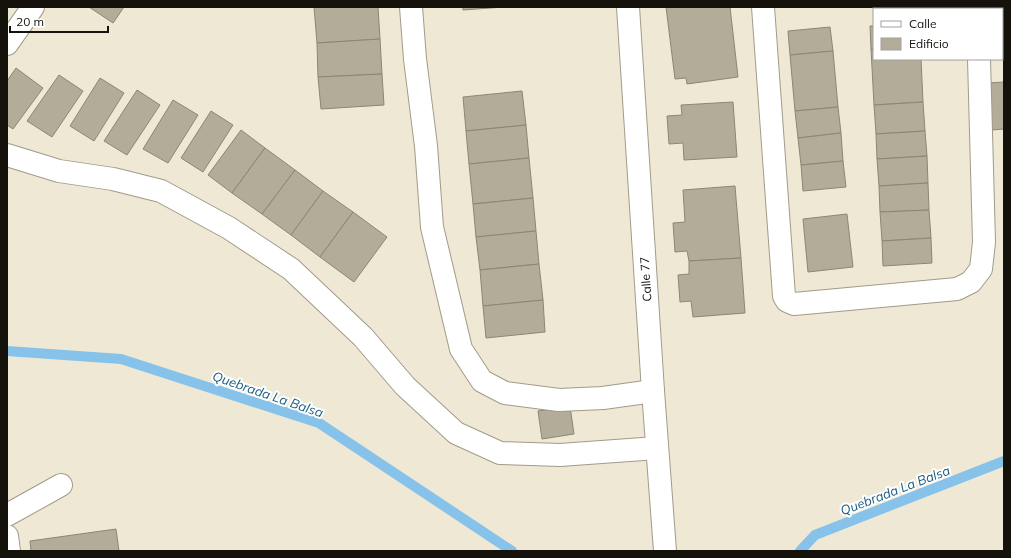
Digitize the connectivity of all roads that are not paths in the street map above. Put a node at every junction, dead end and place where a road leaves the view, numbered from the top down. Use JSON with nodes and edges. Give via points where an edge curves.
{"nodes":[{"id":1,"x":411,"y":7,"type":"edge"},
{"id":2,"x":628,"y":7,"type":"edge"},
{"id":3,"x":763,"y":7,"type":"edge"},
{"id":4,"x":26,"y":10,"type":"edge"},
{"id":5,"x":7,"y":44,"type":"edge"},
{"id":6,"x":979,"y":60,"type":"edge"},
{"id":7,"x":7,"y":155,"type":"edge"},
{"id":8,"x":653,"y":391,"type":"junction"},
{"id":9,"x":657,"y":448,"type":"junction"},
{"id":10,"x":61,"y":485,"type":"dead end"},
{"id":11,"x":7,"y":515,"type":"edge"},
{"id":12,"x":7,"y":536,"type":"edge"},
{"id":13,"x":9,"y":551,"type":"edge"},
{"id":14,"x":665,"y":551,"type":"edge"}],
"edges":[{"from":1,"to":8,"type":"street","via":[[432,227],[461,349],[482,381],[505,393],[559,400],[603,398]]},
{"from":2,"to":8,"type":"street","name":"Calle 77"},
{"from":3,"to":6,"type":"street","via":[[784,296],[787,302],[794,304],[957,289],[971,282],[981,269],[984,242]]},
{"from":4,"to":5,"type":"street"},
{"from":7,"to":9,"type":"street","via":[[59,171],[113,179],[161,190],[229,228],[291,269],[363,337],[405,386],[456,433],[500,453],[560,455]]},
{"from":8,"to":9,"type":"street","name":"Calle 77"},
{"from":9,"to":14,"type":"street","name":"Calle 77"},
{"from":10,"to":11,"type":"street"},
{"from":12,"to":13,"type":"street"}]}
